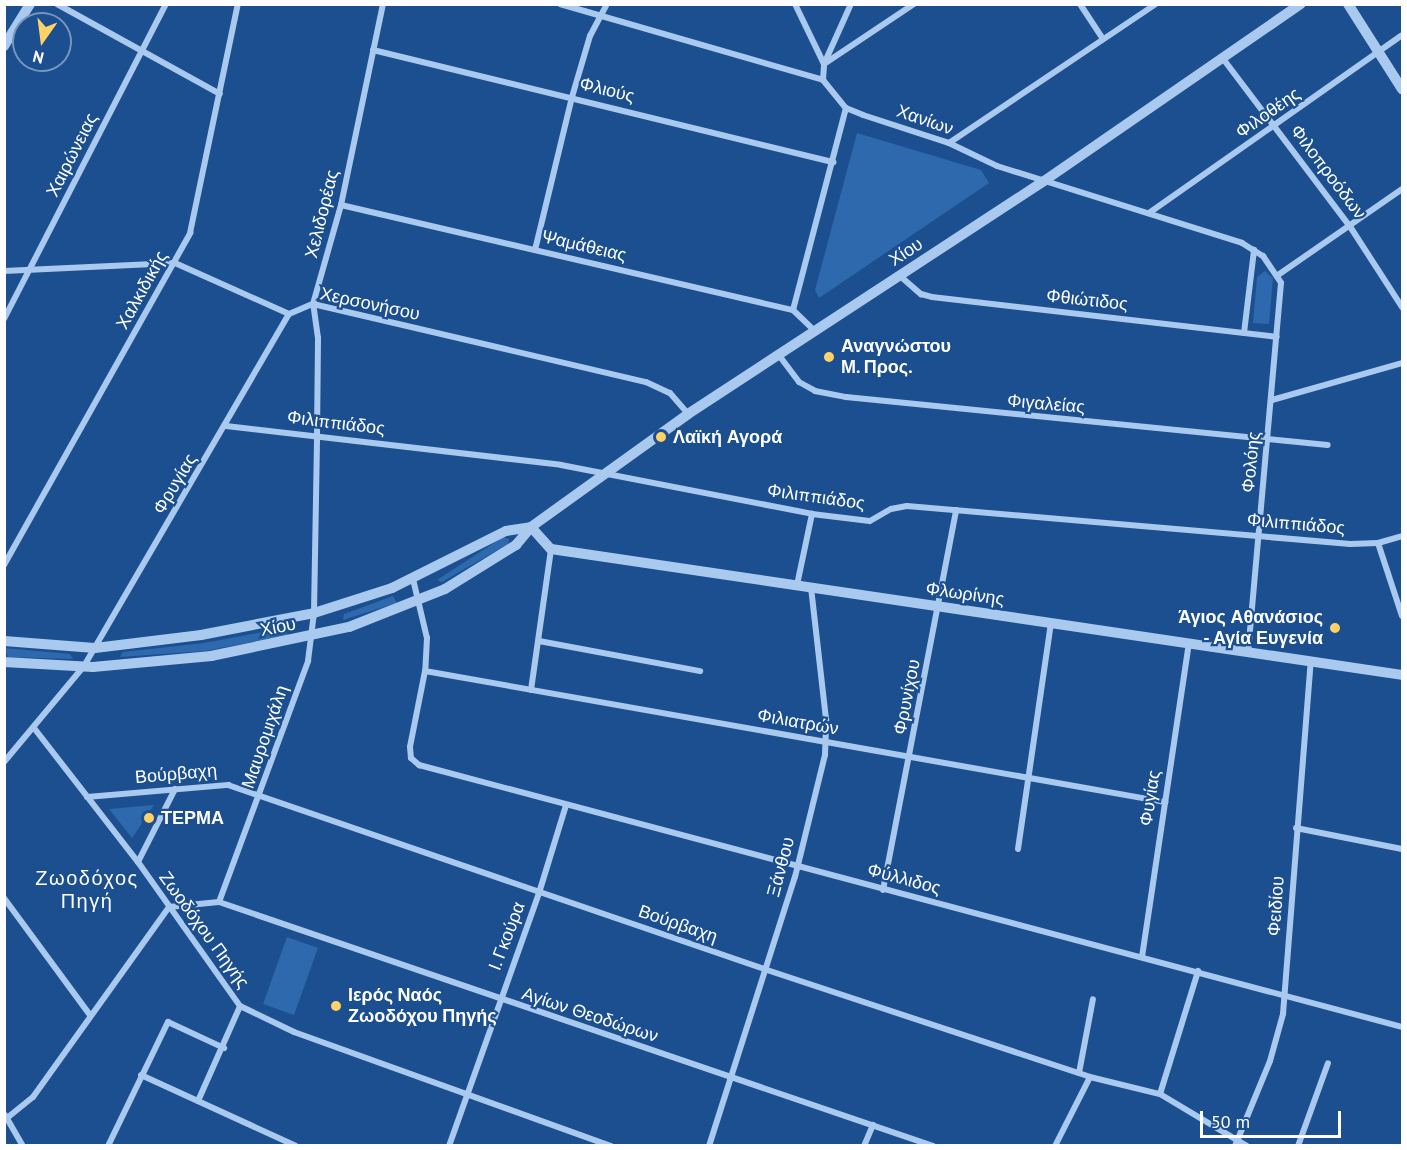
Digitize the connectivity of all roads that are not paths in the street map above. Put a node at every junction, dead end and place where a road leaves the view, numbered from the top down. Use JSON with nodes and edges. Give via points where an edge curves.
{"nodes":[{"id":1,"x":30,"y":4,"type":"edge"},
{"id":2,"x":57,"y":4,"type":"edge"},
{"id":3,"x":166,"y":4,"type":"edge"},
{"id":4,"x":238,"y":4,"type":"edge"},
{"id":5,"x":383,"y":4,"type":"edge"},
{"id":6,"x":560,"y":4,"type":"edge"},
{"id":7,"x":607,"y":4,"type":"edge"},
{"id":8,"x":795,"y":4,"type":"edge"},
{"id":9,"x":851,"y":4,"type":"edge"},
{"id":10,"x":914,"y":4,"type":"edge"},
{"id":11,"x":1080,"y":4,"type":"edge"},
{"id":12,"x":1156,"y":4,"type":"edge"},
{"id":13,"x":1301,"y":4,"type":"edge"},
{"id":14,"x":1348,"y":4,"type":"edge"},
{"id":15,"x":599,"y":18,"type":"junction"},
{"id":16,"x":1402,"y":35,"type":"edge"},
{"id":17,"x":1103,"y":39,"type":"junction"},
{"id":18,"x":4,"y":46,"type":"edge"},
{"id":19,"x":373,"y":50,"type":"junction"},
{"id":20,"x":142,"y":51,"type":"junction"},
{"id":21,"x":1378,"y":51,"type":"junction"},
{"id":22,"x":1224,"y":60,"type":"junction"},
{"id":23,"x":824,"y":64,"type":"junction"},
{"id":24,"x":823,"y":80,"type":"junction"},
{"id":25,"x":1402,"y":89,"type":"edge"},
{"id":26,"x":220,"y":94,"type":"junction"},
{"id":27,"x":572,"y":97,"type":"junction"},
{"id":28,"x":846,"y":108,"type":"junction"},
{"id":29,"x":1276,"y":126,"type":"junction"},
{"id":30,"x":949,"y":143,"type":"junction"},
{"id":31,"x":834,"y":162,"type":"junction"},
{"id":32,"x":1044,"y":181,"type":"junction"},
{"id":33,"x":1402,"y":189,"type":"edge"},
{"id":34,"x":341,"y":205,"type":"junction"},
{"id":35,"x":1149,"y":213,"type":"junction"},
{"id":36,"x":1349,"y":225,"type":"junction"},
{"id":37,"x":535,"y":250,"type":"junction"},
{"id":38,"x":1254,"y":250,"type":"junction"},
{"id":39,"x":175,"y":263,"type":"junction"},
{"id":40,"x":30,"y":270,"type":"junction"},
{"id":41,"x":4,"y":271,"type":"edge"},
{"id":42,"x":1278,"y":275,"type":"junction"},
{"id":43,"x":900,"y":276,"type":"junction"},
{"id":44,"x":313,"y":304,"type":"junction"},
{"id":45,"x":1402,"y":307,"type":"edge"},
{"id":46,"x":793,"y":310,"type":"junction"},
{"id":47,"x":289,"y":314,"type":"junction"},
{"id":48,"x":4,"y":319,"type":"edge"},
{"id":49,"x":813,"y":329,"type":"junction"},
{"id":50,"x":1244,"y":333,"type":"junction"},
{"id":51,"x":1277,"y":336,"type":"junction"},
{"id":52,"x":777,"y":353,"type":"junction"},
{"id":53,"x":1402,"y":363,"type":"edge"},
{"id":54,"x":1272,"y":400,"type":"junction"},
{"id":55,"x":688,"y":414,"type":"junction"},
{"id":56,"x":226,"y":426,"type":"junction"},
{"id":57,"x":317,"y":436,"type":"junction"},
{"id":58,"x":1268,"y":439,"type":"junction"},
{"id":59,"x":1328,"y":445,"type":"dead end"},
{"id":60,"x":602,"y":475,"type":"junction"},
{"id":61,"x":956,"y":510,"type":"junction"},
{"id":62,"x":812,"y":514,"type":"junction"},
{"id":63,"x":531,"y":528,"type":"junction"},
{"id":64,"x":1258,"y":535,"type":"junction"},
{"id":65,"x":1402,"y":536,"type":"edge"},
{"id":66,"x":1378,"y":543,"type":"junction"},
{"id":67,"x":551,"y":549,"type":"junction"},
{"id":68,"x":4,"y":565,"type":"edge"},
{"id":69,"x":413,"y":579,"type":"junction"},
{"id":70,"x":797,"y":585,"type":"junction"},
{"id":71,"x":811,"y":587,"type":"junction"},
{"id":72,"x":420,"y":600,"type":"junction"},
{"id":73,"x":939,"y":606,"type":"junction"},
{"id":74,"x":314,"y":613,"type":"junction"},
{"id":75,"x":1402,"y":616,"type":"edge"},
{"id":76,"x":1051,"y":623,"type":"junction"},
{"id":77,"x":312,"y":637,"type":"junction"},
{"id":78,"x":4,"y":641,"type":"edge"},
{"id":79,"x":539,"y":641,"type":"junction"},
{"id":80,"x":1189,"y":643,"type":"junction"},
{"id":81,"x":95,"y":648,"type":"junction"},
{"id":82,"x":1248,"y":652,"type":"junction"},
{"id":83,"x":4,"y":662,"type":"edge"},
{"id":84,"x":1311,"y":662,"type":"junction"},
{"id":85,"x":84,"y":666,"type":"junction"},
{"id":86,"x":426,"y":671,"type":"junction"},
{"id":87,"x":700,"y":671,"type":"dead end"},
{"id":88,"x":1402,"y":675,"type":"edge"},
{"id":89,"x":531,"y":690,"type":"junction"},
{"id":90,"x":33,"y":728,"type":"junction"},
{"id":91,"x":827,"y":742,"type":"junction"},
{"id":92,"x":910,"y":757,"type":"junction"},
{"id":93,"x":4,"y":762,"type":"edge"},
{"id":94,"x":1028,"y":777,"type":"junction"},
{"id":95,"x":176,"y":789,"type":"junction"},
{"id":96,"x":260,"y":796,"type":"junction"},
{"id":97,"x":87,"y":797,"type":"junction"},
{"id":98,"x":1164,"y":802,"type":"junction"},
{"id":99,"x":566,"y":805,"type":"junction"},
{"id":100,"x":1296,"y":828,"type":"junction"},
{"id":101,"x":1018,"y":849,"type":"dead end"},
{"id":102,"x":1402,"y":849,"type":"edge"},
{"id":103,"x":138,"y":862,"type":"junction"},
{"id":104,"x":798,"y":866,"type":"junction"},
{"id":105,"x":883,"y":890,"type":"junction"},
{"id":106,"x":539,"y":893,"type":"junction"},
{"id":107,"x":4,"y":898,"type":"edge"},
{"id":108,"x":219,"y":902,"type":"junction"},
{"id":109,"x":169,"y":907,"type":"junction"},
{"id":110,"x":1142,"y":957,"type":"junction"},
{"id":111,"x":766,"y":970,"type":"junction"},
{"id":112,"x":1198,"y":971,"type":"junction"},
{"id":113,"x":1285,"y":994,"type":"junction"},
{"id":114,"x":1093,"y":999,"type":"dead end"},
{"id":115,"x":499,"y":1000,"type":"junction"},
{"id":116,"x":240,"y":1006,"type":"junction"},
{"id":117,"x":90,"y":1015,"type":"junction"},
{"id":118,"x":1402,"y":1027,"type":"edge"},
{"id":119,"x":224,"y":1047,"type":"junction"},
{"id":120,"x":1328,"y":1063,"type":"dead end"},
{"id":121,"x":1079,"y":1073,"type":"junction"},
{"id":122,"x":141,"y":1075,"type":"junction"},
{"id":123,"x":733,"y":1077,"type":"junction"},
{"id":124,"x":1090,"y":1077,"type":"junction"},
{"id":125,"x":468,"y":1093,"type":"junction"},
{"id":126,"x":1160,"y":1094,"type":"junction"},
{"id":127,"x":198,"y":1101,"type":"junction"},
{"id":128,"x":6,"y":1117,"type":"edge"},
{"id":129,"x":873,"y":1125,"type":"junction"},
{"id":130,"x":282,"y":1143,"type":"edge"},
{"id":131,"x":1236,"y":1143,"type":"edge"},
{"id":132,"x":23,"y":1146,"type":"edge"},
{"id":133,"x":108,"y":1146,"type":"edge"},
{"id":134,"x":296,"y":1146,"type":"edge"},
{"id":135,"x":449,"y":1146,"type":"edge"},
{"id":136,"x":610,"y":1146,"type":"edge"},
{"id":137,"x":709,"y":1146,"type":"edge"},
{"id":138,"x":864,"y":1146,"type":"edge"},
{"id":139,"x":933,"y":1146,"type":"edge"},
{"id":140,"x":1055,"y":1146,"type":"edge"},
{"id":141,"x":1247,"y":1146,"type":"edge"},
{"id":142,"x":1298,"y":1146,"type":"edge"}],
"edges":[{"from":1,"to":18,"type":"street"},
{"from":2,"to":20,"type":"street"},
{"from":3,"to":20,"type":"street","name":"Χαιρώνειας"},
{"from":4,"to":26,"type":"street","name":"Χαλκιδικής"},
{"from":5,"to":19,"type":"street","name":"Χελιδορέας"},
{"from":6,"to":15,"type":"street"},
{"from":7,"to":15,"type":"street"},
{"from":8,"to":23,"type":"street"},
{"from":9,"to":23,"type":"street"},
{"from":10,"to":23,"type":"street"},
{"from":11,"to":17,"type":"street"},
{"from":12,"to":17,"type":"street"},
{"from":13,"to":22,"type":"street","name":"Χίου"},
{"from":14,"to":21,"type":"street"},
{"from":15,"to":24,"type":"street"},
{"from":15,"to":27,"type":"street"},
{"from":16,"to":21,"type":"street","name":"Φιλοθέης"},
{"from":17,"to":30,"type":"street"},
{"from":19,"to":27,"type":"street","name":"Φλιούς"},
{"from":19,"to":34,"type":"street","name":"Χελιδορέας"},
{"from":20,"to":26,"type":"street"},
{"from":20,"to":40,"type":"street","name":"Χαιρώνειας"},
{"from":21,"to":25,"type":"street"},
{"from":21,"to":29,"type":"street","name":"Φιλοθέης"},
{"from":22,"to":29,"type":"street","name":"Φιλοπροόδων"},
{"from":22,"to":32,"type":"street","name":"Χίου"},
{"from":23,"to":24,"type":"street"},
{"from":24,"to":28,"type":"street"},
{"from":26,"to":39,"type":"street","name":"Χαλκιδικής","via":[[190,233]]},
{"from":27,"to":31,"type":"street","name":"Φλιούς"},
{"from":27,"to":37,"type":"street"},
{"from":28,"to":30,"type":"street","name":"Χανίων"},
{"from":28,"to":31,"type":"street"},
{"from":29,"to":35,"type":"street","name":"Φιλοθέης"},
{"from":29,"to":36,"type":"street","name":"Φιλοπροόδων"},
{"from":30,"to":32,"type":"street","name":"Χανίων","via":[[997,166]]},
{"from":31,"to":46,"type":"street"},
{"from":32,"to":35,"type":"street","name":"Χανίων"},
{"from":32,"to":43,"type":"street","name":"Χίου"},
{"from":33,"to":36,"type":"street"},
{"from":34,"to":37,"type":"street","name":"Ψαμάθειας"},
{"from":34,"to":44,"type":"street","name":"Χελιδορέας"},
{"from":35,"to":38,"type":"street","name":"Χανίων"},
{"from":36,"to":42,"type":"street"},
{"from":36,"to":45,"type":"street","name":"Φιλοπροόδων"},
{"from":37,"to":46,"type":"street","name":"Ψαμάθειας"},
{"from":38,"to":42,"type":"street","name":"Χανίων"},
{"from":38,"to":50,"type":"street"},
{"from":39,"to":40,"type":"street"},
{"from":39,"to":47,"type":"street"},
{"from":39,"to":68,"type":"street","name":"Χαλκιδικής"},
{"from":40,"to":41,"type":"street"},
{"from":40,"to":48,"type":"street","name":"Χαιρώνειας"},
{"from":42,"to":51,"type":"street","name":"Φολόης"},
{"from":43,"to":49,"type":"street","name":"Χίου"},
{"from":43,"to":50,"type":"street","name":"Φθιώτιδος","via":[[921,294],[932,297]]},
{"from":44,"to":47,"type":"street","name":"Χερσονήσου"},
{"from":44,"to":55,"type":"street","name":"Χερσονήσου","via":[[646,382],[670,393]]},
{"from":44,"to":57,"type":"street","name":"Χελιδορέας","via":[[318,338]]},
{"from":46,"to":49,"type":"street"},
{"from":47,"to":56,"type":"street","name":"Φρυγίας"},
{"from":49,"to":52,"type":"street","name":"Χίου"},
{"from":50,"to":51,"type":"street","name":"Φθιώτιδος"},
{"from":51,"to":54,"type":"street","name":"Φολόης"},
{"from":52,"to":55,"type":"street","name":"Χίου"},
{"from":52,"to":58,"type":"street","name":"Φιγαλείας","via":[[799,382],[815,391],[846,397]]},
{"from":53,"to":54,"type":"street"},
{"from":54,"to":58,"type":"street","name":"Φολόης"},
{"from":55,"to":60,"type":"street","name":"Χίου"},
{"from":56,"to":57,"type":"street","name":"Φιλιππιάδος"},
{"from":56,"to":81,"type":"street","name":"Φρυγίας"},
{"from":57,"to":60,"type":"street","name":"Φιλιππιάδος","via":[[561,465]]},
{"from":57,"to":74,"type":"street","name":"Χελιδορέας"},
{"from":58,"to":59,"type":"street","name":"Φιγαλείας"},
{"from":58,"to":64,"type":"street","name":"Φολόης"},
{"from":60,"to":62,"type":"street","name":"Φιλιππιάδος"},
{"from":60,"to":63,"type":"street","name":"Χίου"},
{"from":61,"to":62,"type":"street","name":"Φιλιππιάδος","via":[[907,506],[891,509],[870,521]]},
{"from":61,"to":64,"type":"street","name":"Φιλιππιάδος"},
{"from":61,"to":73,"type":"street","name":"Φρυνίχου"},
{"from":62,"to":70,"type":"street"},
{"from":63,"to":67,"type":"street"},
{"from":63,"to":69,"type":"street","name":"Χίου","via":[[506,531]]},
{"from":63,"to":72,"type":"street","name":"Χίου","via":[[516,545],[487,565]]},
{"from":64,"to":66,"type":"street","name":"Φιλιππιάδος"},
{"from":64,"to":82,"type":"street","name":"Φολόης"},
{"from":65,"to":66,"type":"street","name":"Φιλιππιάδος"},
{"from":66,"to":75,"type":"street"},
{"from":67,"to":70,"type":"street","name":"Φλωρίνης"},
{"from":67,"to":79,"type":"street"},
{"from":69,"to":72,"type":"street"},
{"from":69,"to":74,"type":"street","name":"Χίου"},
{"from":70,"to":71,"type":"street","name":"Φλωρίνης"},
{"from":71,"to":73,"type":"street","name":"Φλωρίνης"},
{"from":71,"to":91,"type":"street","name":"Ξάνθου"},
{"from":72,"to":77,"type":"street","name":"Χίου","via":[[374,619]]},
{"from":72,"to":86,"type":"street","via":[[427,638]]},
{"from":73,"to":76,"type":"street","name":"Φλωρίνης"},
{"from":73,"to":92,"type":"street","name":"Φρυνίχου"},
{"from":74,"to":77,"type":"street","name":"Μαυρομιχάλη"},
{"from":74,"to":81,"type":"street","name":"Χίου","via":[[201,635]]},
{"from":76,"to":80,"type":"street","name":"Φλωρίνης"},
{"from":76,"to":94,"type":"street"},
{"from":77,"to":85,"type":"street","name":"Χίου","via":[[171,662]]},
{"from":77,"to":96,"type":"street","name":"Μαυρομιχάλη","via":[[308,661]]},
{"from":78,"to":81,"type":"street","name":"Χίου"},
{"from":79,"to":87,"type":"street"},
{"from":79,"to":89,"type":"street"},
{"from":80,"to":82,"type":"street","name":"Φλωρίνης"},
{"from":80,"to":98,"type":"street","name":"Φυγίας"},
{"from":81,"to":85,"type":"street","name":"Φρυγίας"},
{"from":82,"to":84,"type":"street","name":"Φλωρίνης"},
{"from":83,"to":85,"type":"street","name":"Χίου"},
{"from":84,"to":88,"type":"street","name":"Φλωρίνης"},
{"from":84,"to":100,"type":"street","name":"Φειδίου"},
{"from":85,"to":90,"type":"street","name":"Φρυγίας"},
{"from":86,"to":89,"type":"street","name":"Φιλιατρών"},
{"from":86,"to":99,"type":"street","name":"Φύλλιδος","via":[[411,758],[419,765]]},
{"from":89,"to":91,"type":"street","name":"Φιλιατρών"},
{"from":90,"to":93,"type":"street","name":"Φρυγίας"},
{"from":90,"to":97,"type":"street","name":"Ζωοδόχου Πηγής"},
{"from":91,"to":92,"type":"street","name":"Φιλιατρών"},
{"from":91,"to":104,"type":"street","name":"Ξάνθου"},
{"from":92,"to":94,"type":"street","name":"Φιλιατρών"},
{"from":92,"to":105,"type":"street","name":"Φρυνίχου"},
{"from":94,"to":98,"type":"street","name":"Φιλιατρών"},
{"from":94,"to":101,"type":"street"},
{"from":95,"to":96,"type":"street","name":"Βούρβαχη","via":[[228,785]]},
{"from":95,"to":97,"type":"street","name":"Βούρβαχη"},
{"from":95,"to":103,"type":"street"},
{"from":96,"to":106,"type":"street","name":"Βούρβαχη"},
{"from":96,"to":108,"type":"street","name":"Μαυρομιχάλη"},
{"from":97,"to":103,"type":"street","name":"Ζωοδόχου Πηγής"},
{"from":98,"to":110,"type":"street","name":"Φυγίας"},
{"from":99,"to":104,"type":"street","name":"Φύλλιδος"},
{"from":99,"to":106,"type":"street","name":"Ι. Γκούρα"},
{"from":100,"to":102,"type":"street"},
{"from":100,"to":113,"type":"street","name":"Φειδίου"},
{"from":103,"to":109,"type":"street","name":"Ζωοδόχου Πηγής"},
{"from":104,"to":105,"type":"street","name":"Φύλλιδος"},
{"from":104,"to":111,"type":"street","name":"Ξάνθου"},
{"from":105,"to":110,"type":"street","name":"Φύλλιδος"},
{"from":106,"to":111,"type":"street","name":"Βούρβαχη"},
{"from":106,"to":115,"type":"street","name":"Ι. Γκούρα"},
{"from":107,"to":117,"type":"street"},
{"from":108,"to":109,"type":"street","name":"Αγίων Θεοδώρων"},
{"from":108,"to":115,"type":"street","name":"Αγίων Θεοδώρων"},
{"from":109,"to":116,"type":"street","name":"Ζωοδόχου Πηγής"},
{"from":109,"to":117,"type":"street"},
{"from":110,"to":112,"type":"street","name":"Φύλλιδος"},
{"from":111,"to":121,"type":"street","name":"Βούρβαχη"},
{"from":111,"to":123,"type":"street","name":"Ξάνθου"},
{"from":112,"to":113,"type":"street","name":"Φύλλιδος"},
{"from":112,"to":126,"type":"street"},
{"from":113,"to":118,"type":"street","name":"Φύλλιδος"},
{"from":113,"to":131,"type":"street","name":"Φειδίου","via":[[1279,1035]]},
{"from":114,"to":121,"type":"street"},
{"from":115,"to":123,"type":"street","name":"Αγίων Θεοδώρων"},
{"from":115,"to":125,"type":"street","name":"Ι. Γκούρα"},
{"from":116,"to":119,"type":"street"},
{"from":116,"to":125,"type":"street","name":"Ζωοδόχου Πηγής","via":[[294,1032]]},
{"from":117,"to":128,"type":"street","via":[[33,1097]]},
{"from":119,"to":122,"type":"street","via":[[168,1022]]},
{"from":119,"to":127,"type":"street"},
{"from":120,"to":142,"type":"street"},
{"from":121,"to":124,"type":"street","name":"Βούρβαχη"},
{"from":122,"to":127,"type":"street"},
{"from":122,"to":133,"type":"street"},
{"from":123,"to":129,"type":"street","name":"Αγίων Θεοδώρων"},
{"from":123,"to":137,"type":"street","name":"Ξάνθου"},
{"from":124,"to":126,"type":"street","name":"Βούρβαχη"},
{"from":124,"to":140,"type":"street"},
{"from":125,"to":135,"type":"street","name":"Ι. Γκούρα"},
{"from":125,"to":136,"type":"street","name":"Ζωοδόχου Πηγής"},
{"from":126,"to":131,"type":"street","name":"Βούρβαχη"},
{"from":127,"to":130,"type":"street"},
{"from":128,"to":132,"type":"street"},
{"from":129,"to":138,"type":"street"},
{"from":129,"to":139,"type":"street","name":"Αγίων Θεοδώρων"},
{"from":130,"to":134,"type":"street"},
{"from":131,"to":141,"type":"street","name":"Βούρβαχη"}]}
